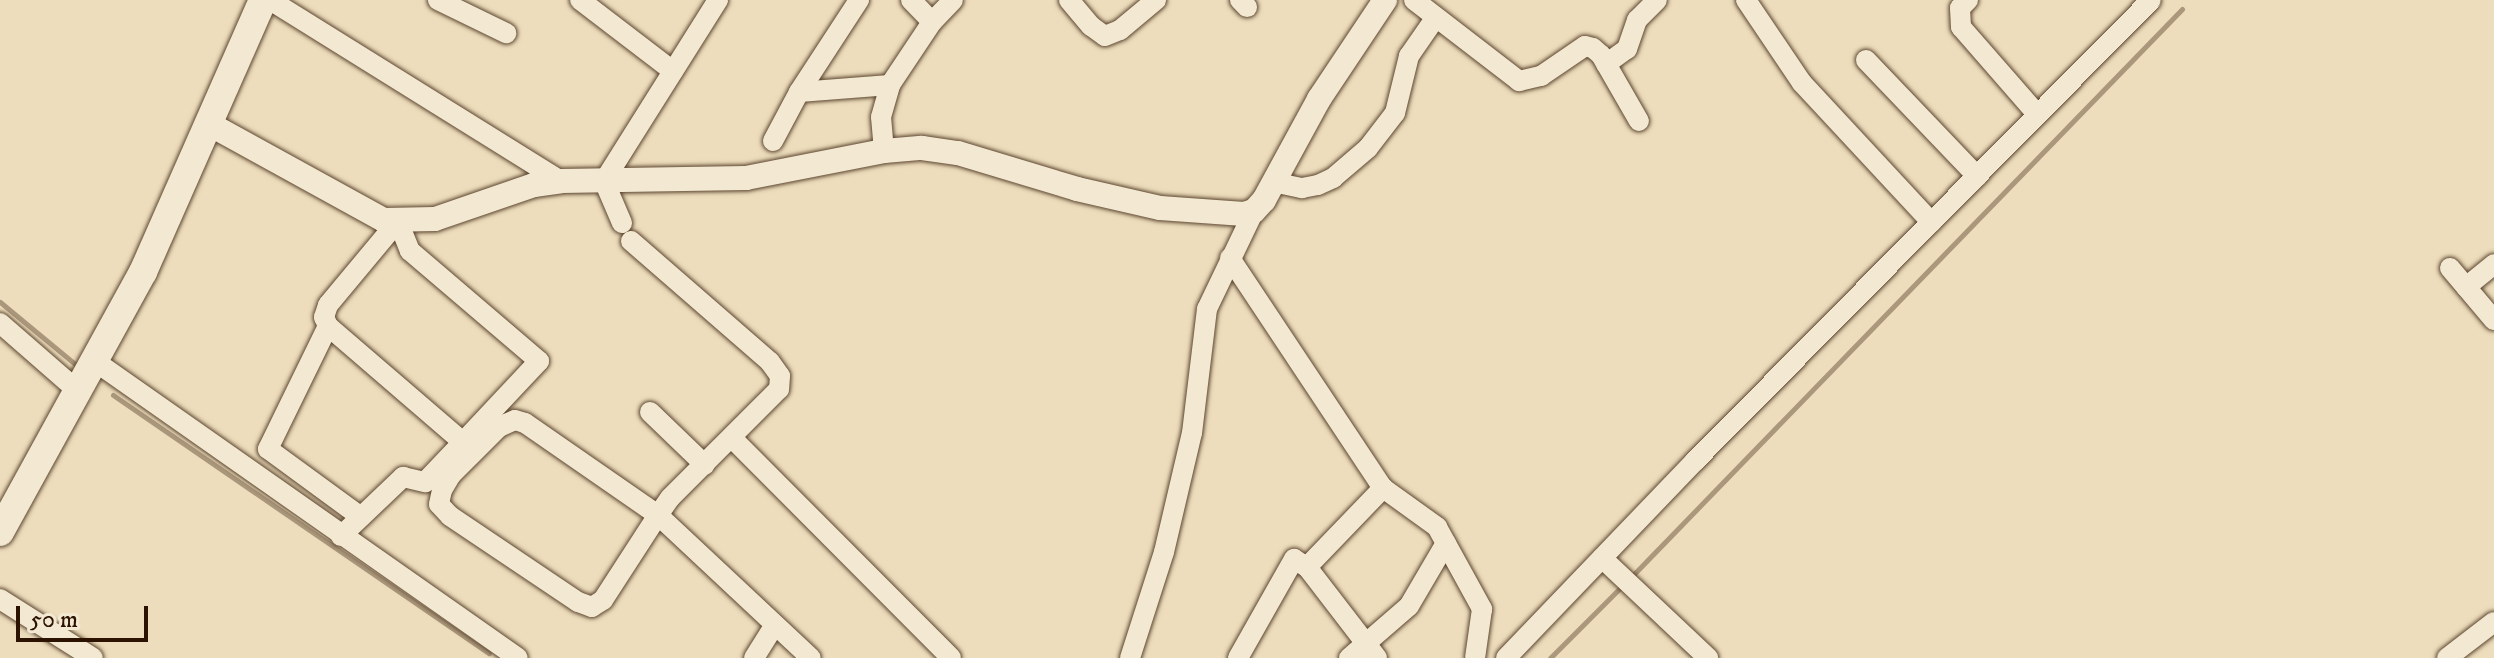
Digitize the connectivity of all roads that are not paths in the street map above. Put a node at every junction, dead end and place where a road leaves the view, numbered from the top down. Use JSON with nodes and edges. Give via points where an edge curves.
{"nodes":[{"id":1,"x":263,"y":0,"type":"edge"},
{"id":2,"x":270,"y":0,"type":"edge"},
{"id":3,"x":438,"y":0,"type":"edge"},
{"id":4,"x":580,"y":0,"type":"edge"},
{"id":5,"x":718,"y":0,"type":"edge"},
{"id":6,"x":859,"y":0,"type":"edge"},
{"id":7,"x":911,"y":0,"type":"edge"},
{"id":8,"x":953,"y":0,"type":"edge"},
{"id":9,"x":1069,"y":0,"type":"edge"},
{"id":10,"x":1156,"y":0,"type":"edge"},
{"id":11,"x":1385,"y":0,"type":"edge"},
{"id":12,"x":1414,"y":0,"type":"edge"},
{"id":13,"x":1657,"y":0,"type":"edge"},
{"id":14,"x":1746,"y":0,"type":"edge"},
{"id":15,"x":1968,"y":0,"type":"edge"},
{"id":16,"x":2151,"y":0,"type":"edge"},
{"id":17,"x":1436,"y":17,"type":"junction"},
{"id":18,"x":932,"y":22,"type":"junction"},
{"id":19,"x":506,"y":33,"type":"dead end"},
{"id":20,"x":1866,"y":60,"type":"dead end"},
{"id":21,"x":1606,"y":64,"type":"junction"},
{"id":22,"x":673,"y":71,"type":"junction"},
{"id":23,"x":890,"y":85,"type":"junction"},
{"id":24,"x":799,"y":92,"type":"junction"},
{"id":25,"x":2037,"y":114,"type":"junction"},
{"id":26,"x":1639,"y":121,"type":"dead end"},
{"id":27,"x":211,"y":125,"type":"junction"},
{"id":28,"x":773,"y":141,"type":"dead end"},
{"id":29,"x":884,"y":151,"type":"junction"},
{"id":30,"x":1977,"y":176,"type":"junction"},
{"id":31,"x":561,"y":181,"type":"junction"},
{"id":32,"x":604,"y":181,"type":"junction"},
{"id":33,"x":1273,"y":182,"type":"junction"},
{"id":34,"x":1254,"y":211,"type":"junction"},
{"id":35,"x":398,"y":221,"type":"junction"},
{"id":36,"x":1931,"y":222,"type":"junction"},
{"id":37,"x":1230,"y":258,"type":"junction"},
{"id":38,"x":2494,"y":264,"type":"edge"},
{"id":39,"x":2450,"y":268,"type":"dead end"},
{"id":40,"x":2466,"y":287,"type":"junction"},
{"id":41,"x":2494,"y":320,"type":"edge"},
{"id":42,"x":0,"y":323,"type":"edge"},
{"id":43,"x":328,"y":326,"type":"junction"},
{"id":44,"x":96,"y":362,"type":"junction"},
{"id":45,"x":79,"y":392,"type":"junction"},
{"id":46,"x":650,"y":412,"type":"dead end"},
{"id":47,"x":732,"y":438,"type":"junction"},
{"id":48,"x":463,"y":442,"type":"junction"},
{"id":49,"x":705,"y":465,"type":"junction"},
{"id":50,"x":1383,"y":488,"type":"junction"},
{"id":51,"x":658,"y":515,"type":"junction"},
{"id":52,"x":361,"y":517,"type":"junction"},
{"id":53,"x":0,"y":532,"type":"edge"},
{"id":54,"x":341,"y":536,"type":"junction"},
{"id":55,"x":1446,"y":543,"type":"junction"},
{"id":56,"x":1609,"y":565,"type":"junction"},
{"id":57,"x":1307,"y":567,"type":"junction"},
{"id":58,"x":0,"y":599,"type":"edge"},
{"id":59,"x":2494,"y":622,"type":"edge"},
{"id":60,"x":775,"y":625,"type":"junction"},
{"id":61,"x":1364,"y":654,"type":"edge"},
{"id":62,"x":93,"y":658,"type":"edge"},
{"id":63,"x":518,"y":658,"type":"edge"},
{"id":64,"x":754,"y":658,"type":"edge"},
{"id":65,"x":811,"y":658,"type":"edge"},
{"id":66,"x":951,"y":658,"type":"edge"},
{"id":67,"x":1130,"y":658,"type":"edge"},
{"id":68,"x":1238,"y":658,"type":"edge"},
{"id":69,"x":1475,"y":658,"type":"edge"},
{"id":70,"x":1506,"y":658,"type":"edge"},
{"id":71,"x":1708,"y":658,"type":"edge"},
{"id":72,"x":2447,"y":658,"type":"edge"}],
"edges":[{"from":1,"to":27,"type":"main road"},
{"from":2,"to":31,"type":"street"},
{"from":3,"to":19,"type":"street"},
{"from":4,"to":22,"type":"street"},
{"from":5,"to":22,"type":"street"},
{"from":6,"to":24,"type":"street"},
{"from":7,"to":18,"type":"street"},
{"from":8,"to":18,"type":"street"},
{"from":9,"to":10,"type":"street","via":[[1105,36]]},
{"from":11,"to":33,"type":"street","via":[[1337,69]]},
{"from":12,"to":17,"type":"street"},
{"from":13,"to":21,"type":"street","via":[[1637,20],[1627,49]]},
{"from":14,"to":36,"type":"street","via":[[1802,83]]},
{"from":15,"to":25,"type":"street","via":[[1960,8],[1961,27]]},
{"from":16,"to":25,"type":"street"},
{"from":17,"to":21,"type":"street","via":[[1519,81],[1541,76],[1585,46]]},
{"from":17,"to":33,"type":"street","via":[[1409,56],[1395,113],[1368,148],[1318,185],[1302,188]]},
{"from":18,"to":23,"type":"street"},
{"from":20,"to":30,"type":"street"},
{"from":21,"to":26,"type":"street"},
{"from":22,"to":32,"type":"street"},
{"from":23,"to":24,"type":"street"},
{"from":23,"to":29,"type":"street","via":[[881,117]]},
{"from":24,"to":28,"type":"street"},
{"from":25,"to":30,"type":"street"},
{"from":27,"to":35,"type":"street","via":[[362,211]]},
{"from":27,"to":44,"type":"main road"},
{"from":29,"to":32,"type":"street","via":[[746,178]]},
{"from":29,"to":34,"type":"street","via":[[922,148],[958,153],[1160,208]]},
{"from":30,"to":36,"type":"street"},
{"from":31,"to":32,"type":"street"},
{"from":31,"to":35,"type":"street","via":[[435,219]]},
{"from":32,"to":47,"type":"street","via":[[626,232],[780,376],[779,389]]},
{"from":33,"to":34,"type":"street"},
{"from":34,"to":37,"type":"street"},
{"from":35,"to":43,"type":"street","via":[[328,305]]},
{"from":35,"to":48,"type":"street","via":[[410,251],[539,361]]},
{"from":36,"to":56,"type":"street"},
{"from":37,"to":50,"type":"street"},
{"from":37,"to":67,"type":"street","via":[[1207,309],[1192,433],[1164,552]]},
{"from":38,"to":40,"type":"street"},
{"from":39,"to":40,"type":"street"},
{"from":40,"to":41,"type":"street"},
{"from":42,"to":45,"type":"street"},
{"from":43,"to":48,"type":"street"},
{"from":43,"to":52,"type":"street","via":[[268,449]]},
{"from":44,"to":45,"type":"main road"},
{"from":44,"to":54,"type":"street"},
{"from":45,"to":53,"type":"main road"},
{"from":46,"to":49,"type":"street"},
{"from":47,"to":49,"type":"street"},
{"from":47,"to":66,"type":"street"},
{"from":48,"to":52,"type":"street","via":[[425,482],[403,477]]},
{"from":49,"to":51,"type":"street"},
{"from":50,"to":55,"type":"street","via":[[1437,527]]},
{"from":50,"to":57,"type":"street"},
{"from":51,"to":51,"type":"street","via":[[603,600],[592,607],[540,577],[439,504],[451,475],[499,427],[515,420]]},
{"from":51,"to":60,"type":"street"},
{"from":52,"to":54,"type":"street"},
{"from":54,"to":63,"type":"street"},
{"from":55,"to":61,"type":"street","via":[[1417,596]]},
{"from":55,"to":69,"type":"street","via":[[1482,609]]},
{"from":56,"to":70,"type":"street"},
{"from":56,"to":71,"type":"street"},
{"from":57,"to":61,"type":"street"},
{"from":57,"to":68,"type":"street","via":[[1294,559]]},
{"from":58,"to":62,"type":"street"},
{"from":59,"to":72,"type":"street"},
{"from":60,"to":64,"type":"street"},
{"from":60,"to":65,"type":"street"}]}
